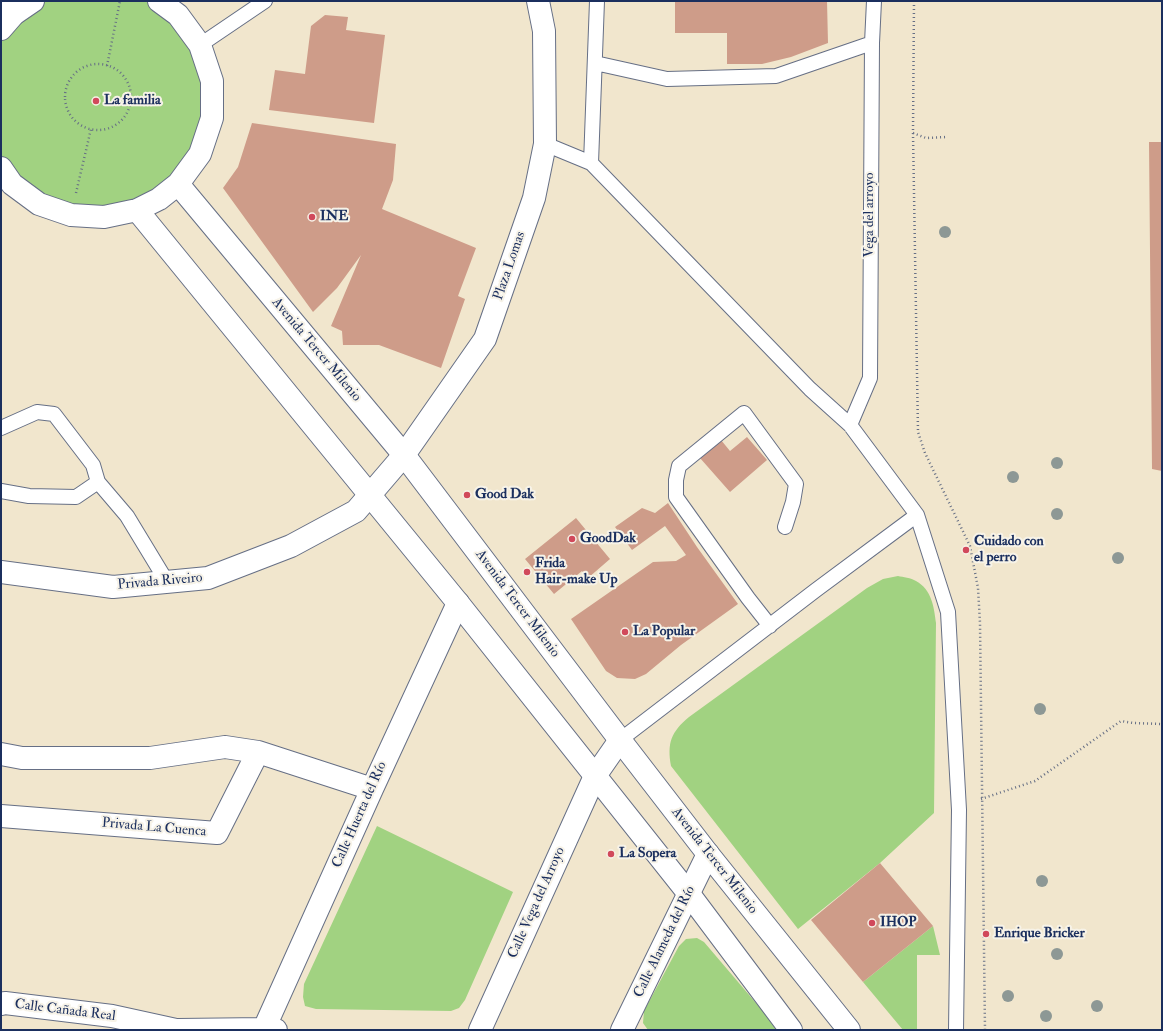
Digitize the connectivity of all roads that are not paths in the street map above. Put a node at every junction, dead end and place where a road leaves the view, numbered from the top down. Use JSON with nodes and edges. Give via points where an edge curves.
{"nodes":[{"id":1,"x":33,"y":1,"type":"edge"},
{"id":2,"x":159,"y":1,"type":"edge"},
{"id":3,"x":265,"y":1,"type":"edge"},
{"id":4,"x":538,"y":1,"type":"edge"},
{"id":5,"x":597,"y":1,"type":"edge"},
{"id":6,"x":874,"y":1,"type":"edge"},
{"id":7,"x":175,"y":8,"type":"edge"},
{"id":8,"x":6,"y":14,"type":"edge"},
{"id":9,"x":872,"y":43,"type":"junction"},
{"id":10,"x":200,"y":45,"type":"junction"},
{"id":11,"x":595,"y":63,"type":"junction"},
{"id":12,"x":545,"y":144,"type":"junction"},
{"id":13,"x":591,"y":162,"type":"junction"},
{"id":14,"x":5,"y":181,"type":"edge"},
{"id":15,"x":178,"y":184,"type":"junction"},
{"id":16,"x":137,"y":210,"type":"junction"},
{"id":17,"x":850,"y":425,"type":"junction"},
{"id":18,"x":1,"y":428,"type":"edge"},
{"id":19,"x":404,"y":455,"type":"junction"},
{"id":20,"x":98,"y":482,"type":"junction"},
{"id":21,"x":1,"y":490,"type":"edge"},
{"id":22,"x":370,"y":495,"type":"junction"},
{"id":23,"x":917,"y":515,"type":"junction"},
{"id":24,"x":785,"y":527,"type":"dead end"},
{"id":25,"x":1,"y":572,"type":"edge"},
{"id":26,"x":167,"y":582,"type":"junction"},
{"id":27,"x":458,"y":603,"type":"junction"},
{"id":28,"x":770,"y":626,"type":"junction"},
{"id":29,"x":620,"y":740,"type":"junction"},
{"id":30,"x":258,"y":752,"type":"junction"},
{"id":31,"x":1,"y":754,"type":"edge"},
{"id":32,"x":595,"y":776,"type":"junction"},
{"id":33,"x":372,"y":789,"type":"junction"},
{"id":34,"x":1,"y":816,"type":"edge"},
{"id":35,"x":708,"y":854,"type":"junction"},
{"id":36,"x":689,"y":894,"type":"junction"},
{"id":37,"x":1,"y":1004,"type":"edge"},
{"id":38,"x":177,"y":1030,"type":"edge"},
{"id":39,"x":268,"y":1030,"type":"edge"},
{"id":40,"x":480,"y":1030,"type":"edge"},
{"id":41,"x":622,"y":1030,"type":"edge"},
{"id":42,"x":791,"y":1030,"type":"edge"},
{"id":43,"x":849,"y":1030,"type":"edge"},
{"id":44,"x":956,"y":1030,"type":"edge"}],
"edges":[{"from":1,"to":8,"type":"street"},
{"from":2,"to":7,"type":"street"},
{"from":3,"to":10,"type":"lane"},
{"from":4,"to":12,"type":"street","name":"Plaza Lomas","via":[[544,31]]},
{"from":5,"to":11,"type":"lane"},
{"from":6,"to":9,"type":"lane","name":"Vega del arroyo"},
{"from":7,"to":10,"type":"street"},
{"from":9,"to":11,"type":"lane","via":[[776,76],[667,79]]},
{"from":9,"to":17,"type":"lane","name":"Vega del arroyo","via":[[870,378]]},
{"from":10,"to":15,"type":"street","via":[[212,81],[212,118],[200,154]]},
{"from":11,"to":13,"type":"lane"},
{"from":12,"to":13,"type":"lane"},
{"from":12,"to":19,"type":"street","name":"Plaza Lomas","via":[[534,198],[484,339]]},
{"from":13,"to":17,"type":"lane","via":[[810,389]]},
{"from":14,"to":16,"type":"street","via":[[39,204],[71,215],[104,217]]},
{"from":15,"to":16,"type":"street","via":[[159,200]]},
{"from":15,"to":19,"type":"street","name":"Avenida Tercer Milenio"},
{"from":16,"to":22,"type":"street"},
{"from":17,"to":23,"type":"lane"},
{"from":18,"to":20,"type":"lane","via":[[37,412],[54,414],[93,465]]},
{"from":19,"to":22,"type":"street","name":"Plaza Lomas"},
{"from":19,"to":29,"type":"street","name":"Avenida Tercer Milenio"},
{"from":20,"to":21,"type":"lane","via":[[76,497],[29,496]]},
{"from":20,"to":26,"type":"lane","via":[[126,516]]},
{"from":22,"to":26,"type":"street","name":"Privada Riveiro","via":[[356,511],[291,546],[208,578]]},
{"from":22,"to":27,"type":"street"},
{"from":23,"to":28,"type":"lane"},
{"from":23,"to":44,"type":"lane","via":[[948,612],[959,810]]},
{"from":24,"to":28,"type":"lane","via":[[796,484],[744,413],[679,466],[676,497]]},
{"from":25,"to":26,"type":"street","name":"Privada Riveiro","via":[[113,587]]},
{"from":27,"to":32,"type":"street"},
{"from":27,"to":33,"type":"street","name":"Calle Huerta del Río"},
{"from":28,"to":29,"type":"lane"},
{"from":29,"to":32,"type":"street","name":"Calle Vega del Arroyo"},
{"from":29,"to":35,"type":"street","name":"Avenida Tercer Milenio"},
{"from":30,"to":31,"type":"street","via":[[225,747],[150,758],[22,758]]},
{"from":30,"to":33,"type":"street"},
{"from":30,"to":34,"type":"street","name":"Privada La Cuenca","via":[[217,833]]},
{"from":32,"to":36,"type":"street"},
{"from":32,"to":40,"type":"street","name":"Calle Vega del Arroyo"},
{"from":33,"to":39,"type":"street","name":"Calle Huerta del Río"},
{"from":35,"to":36,"type":"street","name":"Calle Alameda del Río"},
{"from":35,"to":43,"type":"street","name":"Avenida Tercer Milenio"},
{"from":36,"to":41,"type":"street","name":"Calle Alameda del Río"},
{"from":36,"to":42,"type":"street"},
{"from":37,"to":38,"type":"street","name":"Calle Cañada Real","via":[[112,1016]]},
{"from":38,"to":39,"type":"street","name":"Calle Cañada Real"}]}
